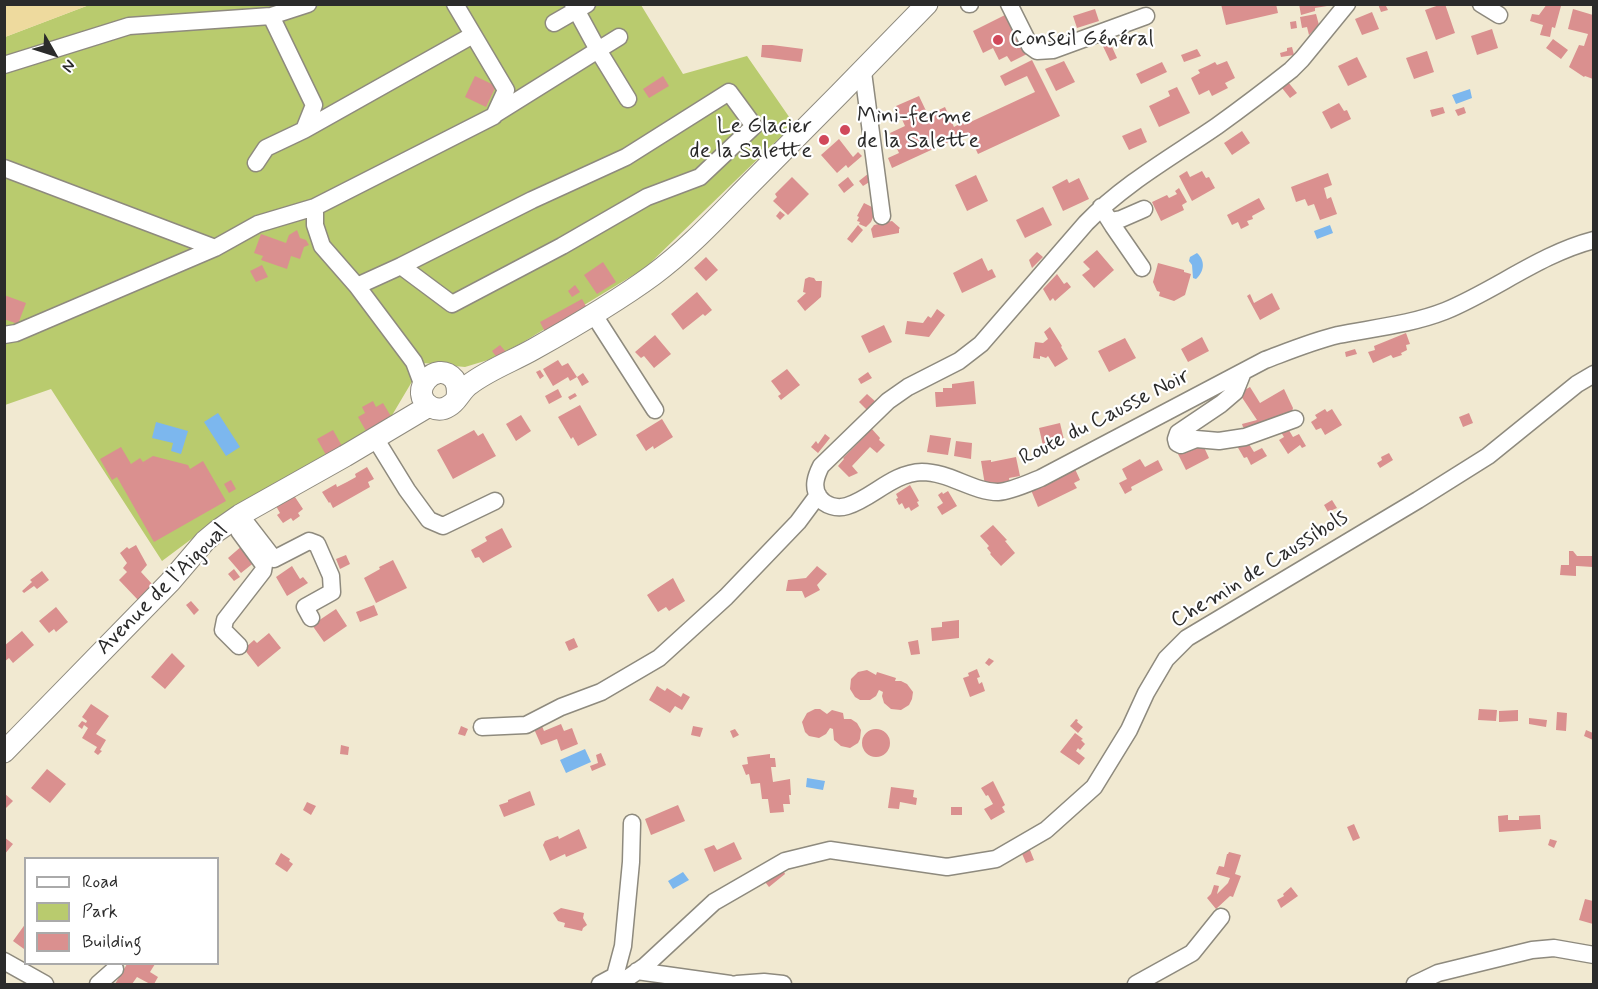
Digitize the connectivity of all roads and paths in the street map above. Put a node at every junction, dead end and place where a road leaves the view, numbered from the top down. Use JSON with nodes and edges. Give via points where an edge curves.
{"nodes":[{"id":1,"x":308,"y":4,"type":"edge"},
{"id":2,"x":455,"y":4,"type":"edge"},
{"id":3,"x":927,"y":4,"type":"edge"},
{"id":4,"x":1009,"y":4,"type":"edge"},
{"id":5,"x":1347,"y":4,"type":"edge"},
{"id":6,"x":1481,"y":4,"type":"edge"},
{"id":7,"x":579,"y":6,"type":"edge"},
{"id":8,"x":1499,"y":15,"type":"dead end"},
{"id":9,"x":271,"y":16,"type":"junction"},
{"id":10,"x":1146,"y":16,"type":"dead end"},
{"id":11,"x":554,"y":22,"type":"dead end"},
{"id":12,"x":473,"y":35,"type":"junction"},
{"id":13,"x":619,"y":37,"type":"dead end"},
{"id":14,"x":598,"y":50,"type":"junction"},
{"id":15,"x":4,"y":65,"type":"edge"},
{"id":16,"x":862,"y":72,"type":"junction"},
{"id":17,"x":628,"y":99,"type":"dead end"},
{"id":18,"x":494,"y":116,"type":"junction"},
{"id":19,"x":304,"y":130,"type":"junction"},
{"id":20,"x":256,"y":163,"type":"dead end"},
{"id":21,"x":4,"y":168,"type":"edge"},
{"id":22,"x":315,"y":207,"type":"junction"},
{"id":23,"x":1144,"y":209,"type":"dead end"},
{"id":24,"x":1106,"y":214,"type":"junction"},
{"id":25,"x":882,"y":216,"type":"dead end"},
{"id":26,"x":1593,"y":240,"type":"edge"},
{"id":27,"x":215,"y":248,"type":"junction"},
{"id":28,"x":401,"y":266,"type":"junction"},
{"id":29,"x":1142,"y":268,"type":"dead end"},
{"id":30,"x":357,"y":286,"type":"junction"},
{"id":31,"x":594,"y":315,"type":"junction"},
{"id":32,"x":4,"y":334,"type":"edge"},
{"id":33,"x":1243,"y":372,"type":"junction"},
{"id":34,"x":1593,"y":374,"type":"edge"},
{"id":35,"x":436,"y":389,"type":"junction"},
{"id":36,"x":655,"y":410,"type":"dead end"},
{"id":37,"x":1295,"y":419,"type":"dead end"},
{"id":38,"x":375,"y":438,"type":"junction"},
{"id":39,"x":818,"y":495,"type":"junction"},
{"id":40,"x":495,"y":501,"type":"dead end"},
{"id":41,"x":236,"y":518,"type":"junction"},
{"id":42,"x":312,"y":618,"type":"dead end"},
{"id":43,"x":239,"y":646,"type":"dead end"},
{"id":44,"x":483,"y":727,"type":"dead end"},
{"id":45,"x":4,"y":752,"type":"edge"},
{"id":46,"x":632,"y":823,"type":"dead end"},
{"id":47,"x":1221,"y":917,"type":"dead end"},
{"id":48,"x":1593,"y":955,"type":"edge"},
{"id":49,"x":4,"y":961,"type":"edge"},
{"id":50,"x":115,"y":969,"type":"dead end"},
{"id":51,"x":647,"y":976,"type":"edge"},
{"id":52,"x":45,"y":984,"type":"edge"},
{"id":53,"x":98,"y":984,"type":"edge"},
{"id":54,"x":600,"y":984,"type":"edge"},
{"id":55,"x":619,"y":984,"type":"edge"},
{"id":56,"x":730,"y":984,"type":"edge"},
{"id":57,"x":737,"y":984,"type":"edge"},
{"id":58,"x":783,"y":984,"type":"edge"},
{"id":59,"x":1136,"y":984,"type":"edge"},
{"id":60,"x":1415,"y":984,"type":"edge"}],
"edges":[{"from":1,"to":9,"type":"street"},
{"from":2,"to":12,"type":"street"},
{"from":3,"to":16,"type":"main road","name":"Avenue de l'Aigoual"},
{"from":4,"to":10,"type":"street","via":[[1030,46],[1037,51],[1053,50]]},
{"from":5,"to":24,"type":"street","via":[[1291,70],[1142,175]]},
{"from":6,"to":8,"type":"street"},
{"from":7,"to":11,"type":"street"},
{"from":7,"to":14,"type":"street"},
{"from":9,"to":15,"type":"street","via":[[129,26]]},
{"from":9,"to":19,"type":"street","via":[[314,105]]},
{"from":12,"to":18,"type":"street","via":[[506,90]]},
{"from":12,"to":19,"type":"street"},
{"from":13,"to":14,"type":"street"},
{"from":14,"to":17,"type":"street"},
{"from":14,"to":18,"type":"street"},
{"from":16,"to":25,"type":"street"},
{"from":16,"to":31,"type":"main road","name":"Avenue de l'Aigoual","via":[[688,245],[653,275]]},
{"from":18,"to":22,"type":"street"},
{"from":19,"to":20,"type":"street","via":[[266,148]]},
{"from":21,"to":27,"type":"street"},
{"from":22,"to":27,"type":"street","via":[[258,224]]},
{"from":22,"to":30,"type":"street","via":[[315,225],[322,246]]},
{"from":23,"to":24,"type":"street","via":[[1121,219]]},
{"from":24,"to":29,"type":"street"},
{"from":24,"to":39,"type":"street","via":[[1086,222],[981,344],[888,401],[821,466],[815,485]]},
{"from":26,"to":33,"type":"street","name":"Route du Causse Noir","via":[[1554,254],[1444,311],[1302,346]]},
{"from":27,"to":32,"type":"street","via":[[16,333]]},
{"from":28,"to":28,"type":"street","via":[[626,157],[729,92],[754,126],[700,177],[646,197],[452,304]]},
{"from":28,"to":30,"type":"street"},
{"from":30,"to":35,"type":"street"},
{"from":31,"to":35,"type":"main road","name":"Avenue de l'Aigoual","via":[[468,385]]},
{"from":31,"to":36,"type":"street"},
{"from":33,"to":37,"type":"street","via":[[1235,392],[1178,433],[1177,443],[1181,446],[1196,439],[1245,437]]},
{"from":33,"to":39,"type":"street","name":"Route du Causse Noir","via":[[1013,489],[997,492],[922,472],[894,480],[848,506],[825,504]]},
{"from":34,"to":51,"type":"street","name":"Chemin de Caussibols","via":[[1488,456],[1187,638],[1166,659],[1130,730],[1094,787],[1047,830],[996,859],[948,867],[830,850],[785,861],[714,902],[645,966]]},
{"from":35,"to":38,"type":"main road","name":"Avenue de l'Aigoual","via":[[406,419]]},
{"from":38,"to":40,"type":"street","via":[[429,520],[443,526]]},
{"from":38,"to":41,"type":"main road","name":"Avenue de l'Aigoual"},
{"from":39,"to":44,"type":"street","via":[[798,522],[726,597],[659,658],[601,692],[526,725]]},
{"from":41,"to":42,"type":"street","via":[[274,559],[309,541],[317,544],[331,576],[332,592],[304,607]]},
{"from":41,"to":43,"type":"street","via":[[264,565],[225,620],[223,630]]},
{"from":41,"to":45,"type":"main road","name":"Avenue de l'Aigoual","via":[[205,541]]},
{"from":46,"to":54,"type":"street","via":[[623,946],[615,976]]},
{"from":47,"to":59,"type":"street","via":[[1191,953]]},
{"from":48,"to":60,"type":"street","via":[[1554,948],[1532,950],[1438,974]]},
{"from":49,"to":52,"type":"street"},
{"from":50,"to":53,"type":"street"},
{"from":51,"to":55,"type":"street","name":"Chemin de Caussibols"},
{"from":51,"to":56,"type":"street"},
{"from":57,"to":58,"type":"street"}]}
